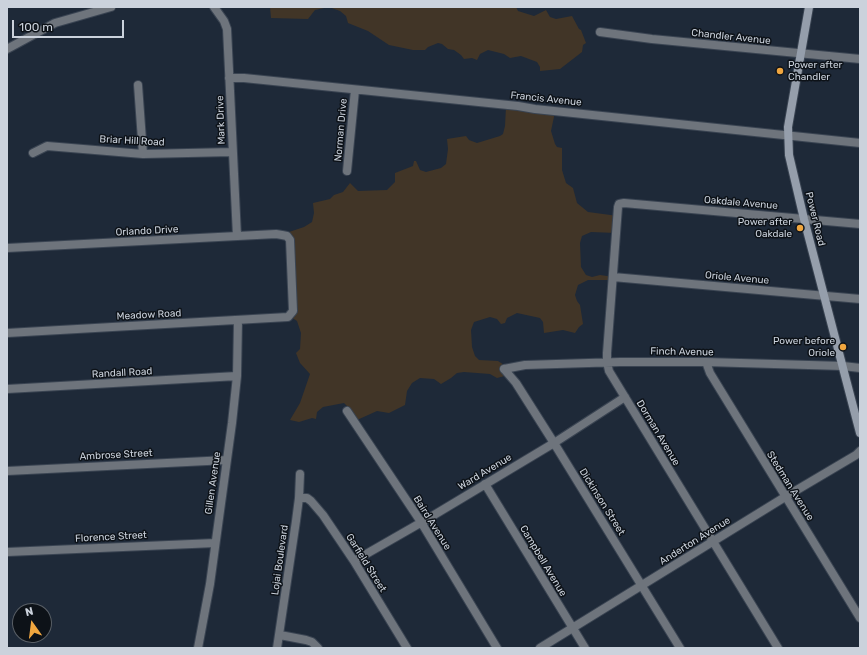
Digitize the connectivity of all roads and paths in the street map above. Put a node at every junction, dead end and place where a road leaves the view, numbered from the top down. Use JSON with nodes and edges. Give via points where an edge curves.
{"nodes":[{"id":1,"x":111,"y":7,"type":"edge"},
{"id":2,"x":214,"y":7,"type":"edge"},
{"id":3,"x":809,"y":7,"type":"edge"},
{"id":4,"x":600,"y":32,"type":"dead end"},
{"id":5,"x":7,"y":50,"type":"edge"},
{"id":6,"x":801,"y":53,"type":"junction"},
{"id":7,"x":860,"y":59,"type":"edge"},
{"id":8,"x":229,"y":78,"type":"junction"},
{"id":9,"x":138,"y":85,"type":"dead end"},
{"id":10,"x":355,"y":90,"type":"junction"},
{"id":11,"x":788,"y":136,"type":"junction"},
{"id":12,"x":860,"y":143,"type":"edge"},
{"id":13,"x":232,"y":152,"type":"junction"},
{"id":14,"x":33,"y":154,"type":"dead end"},
{"id":15,"x":143,"y":154,"type":"junction"},
{"id":16,"x":347,"y":171,"type":"dead end"},
{"id":17,"x":619,"y":204,"type":"joint"},
{"id":18,"x":804,"y":219,"type":"junction"},
{"id":19,"x":860,"y":224,"type":"edge"},
{"id":20,"x":238,"y":236,"type":"junction"},
{"id":21,"x":7,"y":248,"type":"edge"},
{"id":22,"x":613,"y":277,"type":"junction"},
{"id":23,"x":824,"y":296,"type":"junction"},
{"id":24,"x":860,"y":299,"type":"edge"},
{"id":25,"x":291,"y":314,"type":"joint"},
{"id":26,"x":238,"y":320,"type":"junction"},
{"id":27,"x":7,"y":333,"type":"edge"},
{"id":28,"x":607,"y":362,"type":"junction"},
{"id":29,"x":706,"y":362,"type":"junction"},
{"id":30,"x":843,"y":366,"type":"junction"},
{"id":31,"x":860,"y":368,"type":"edge"},
{"id":32,"x":504,"y":369,"type":"joint"},
{"id":33,"x":237,"y":376,"type":"junction"},
{"id":34,"x":7,"y":389,"type":"edge"},
{"id":35,"x":625,"y":397,"type":"junction"},
{"id":36,"x":347,"y":411,"type":"dead end"},
{"id":37,"x":860,"y":433,"type":"edge"},
{"id":38,"x":554,"y":443,"type":"junction"},
{"id":39,"x":860,"y":451,"type":"edge"},
{"id":40,"x":226,"y":460,"type":"junction"},
{"id":41,"x":7,"y":471,"type":"edge"},
{"id":42,"x":300,"y":474,"type":"dead end"},
{"id":43,"x":485,"y":484,"type":"junction"},
{"id":44,"x":785,"y":497,"type":"junction"},
{"id":45,"x":299,"y":498,"type":"junction"},
{"id":46,"x":421,"y":522,"type":"junction"},
{"id":47,"x":712,"y":542,"type":"junction"},
{"id":48,"x":216,"y":543,"type":"junction"},
{"id":49,"x":7,"y":552,"type":"edge"},
{"id":50,"x":354,"y":561,"type":"junction"},
{"id":51,"x":642,"y":586,"type":"junction"},
{"id":52,"x":860,"y":618,"type":"edge"},
{"id":53,"x":573,"y":628,"type":"junction"},
{"id":54,"x":280,"y":635,"type":"junction"},
{"id":55,"x":198,"y":648,"type":"edge"},
{"id":56,"x":277,"y":648,"type":"edge"},
{"id":57,"x":318,"y":648,"type":"edge"},
{"id":58,"x":406,"y":648,"type":"edge"},
{"id":59,"x":497,"y":648,"type":"edge"},
{"id":60,"x":540,"y":648,"type":"edge"},
{"id":61,"x":585,"y":648,"type":"edge"},
{"id":62,"x":680,"y":648,"type":"edge"},
{"id":63,"x":778,"y":648,"type":"edge"}],
"edges":[{"from":1,"to":5,"type":"street","via":[[55,23]]},
{"from":2,"to":8,"type":"street","name":"Mark Drive","via":[[227,29]]},
{"from":3,"to":6,"type":"main road","name":"Power Road"},
{"from":4,"to":6,"type":"street","name":"Chandler Avenue"},
{"from":6,"to":7,"type":"street","name":"Chandler Avenue"},
{"from":6,"to":11,"type":"main road","name":"Power Road"},
{"from":8,"to":10,"type":"street","name":"Francis Avenue"},
{"from":8,"to":13,"type":"street","name":"Mark Drive"},
{"from":9,"to":15,"type":"street"},
{"from":10,"to":11,"type":"street","name":"Francis Avenue"},
{"from":10,"to":16,"type":"street","name":"Norman Drive"},
{"from":11,"to":12,"type":"street","name":"Francis Avenue"},
{"from":11,"to":18,"type":"main road","name":"Power Road","via":[[789,155]]},
{"from":13,"to":15,"type":"street","name":"Briar Hill Road"},
{"from":13,"to":20,"type":"street","name":"Mark Drive"},
{"from":14,"to":15,"type":"street","name":"Briar Hill Road","via":[[47,146]]},
{"from":17,"to":18,"type":"street","name":"Oakdale Avenue"},
{"from":17,"to":22,"type":"street","name":"Dorman Avenue"},
{"from":18,"to":19,"type":"street","name":"Oakdale Avenue"},
{"from":18,"to":23,"type":"main road","name":"Power Road"},
{"from":20,"to":21,"type":"street","name":"Orlando Drive"},
{"from":20,"to":25,"type":"street","name":"Orlando Drive","via":[[288,236],[293,311]]},
{"from":22,"to":23,"type":"street","name":"Oriole Avenue"},
{"from":22,"to":28,"type":"street","name":"Dorman Avenue"},
{"from":23,"to":24,"type":"street","name":"Oriole Avenue"},
{"from":23,"to":30,"type":"main road","name":"Power Road"},
{"from":25,"to":26,"type":"street","name":"Meadow Road","via":[[288,317]]},
{"from":26,"to":27,"type":"street","name":"Meadow Road"},
{"from":26,"to":33,"type":"street","name":"Gillen Avenue"},
{"from":28,"to":29,"type":"street","name":"Finch Avenue"},
{"from":28,"to":32,"type":"street","name":"Finch Avenue"},
{"from":28,"to":35,"type":"street","name":"Dorman Avenue","via":[[609,371]]},
{"from":29,"to":30,"type":"street","name":"Finch Avenue"},
{"from":29,"to":44,"type":"street","name":"Stedman Avenue","via":[[710,373]]},
{"from":30,"to":31,"type":"street","name":"Finch Avenue"},
{"from":30,"to":37,"type":"main road","name":"Power Road"},
{"from":32,"to":38,"type":"street","name":"Dickinson Street","via":[[516,383]]},
{"from":33,"to":34,"type":"street","name":"Randall Road"},
{"from":33,"to":40,"type":"street","name":"Gillen Avenue"},
{"from":35,"to":38,"type":"street","name":"Ward Avenue"},
{"from":35,"to":47,"type":"street","name":"Dorman Avenue"},
{"from":36,"to":46,"type":"street","name":"Baird Avenue"},
{"from":38,"to":43,"type":"street","name":"Ward Avenue"},
{"from":38,"to":51,"type":"street","name":"Dickinson Street"},
{"from":39,"to":44,"type":"street","name":"Anderton Avenue"},
{"from":40,"to":41,"type":"street","name":"Ambrose Street"},
{"from":40,"to":48,"type":"street","name":"Gillen Avenue"},
{"from":42,"to":45,"type":"street","name":"Lojai Boulevard"},
{"from":43,"to":46,"type":"street","name":"Ward Avenue"},
{"from":43,"to":53,"type":"street","name":"Campbell Avenue"},
{"from":44,"to":47,"type":"street","name":"Anderton Avenue"},
{"from":44,"to":52,"type":"street","name":"Stedman Avenue"},
{"from":45,"to":50,"type":"street","name":"Garfield Street","via":[[307,498],[316,506]]},
{"from":45,"to":54,"type":"street","name":"Lojai Boulevard"},
{"from":46,"to":50,"type":"street","name":"Ward Avenue"},
{"from":46,"to":59,"type":"street","name":"Baird Avenue"},
{"from":47,"to":51,"type":"street","name":"Anderton Avenue"},
{"from":47,"to":63,"type":"street","name":"Dorman Avenue"},
{"from":48,"to":49,"type":"street","name":"Florence Street"},
{"from":48,"to":55,"type":"street","name":"Gillen Avenue"},
{"from":50,"to":58,"type":"street","name":"Garfield Street"},
{"from":51,"to":53,"type":"street","name":"Anderton Avenue"},
{"from":51,"to":62,"type":"street","name":"Dickinson Street"},
{"from":53,"to":60,"type":"street","name":"Anderton Avenue"},
{"from":53,"to":61,"type":"street","name":"Campbell Avenue"},
{"from":54,"to":56,"type":"street","name":"Lojai Boulevard"},
{"from":54,"to":57,"type":"street","via":[[312,642]]}]}
